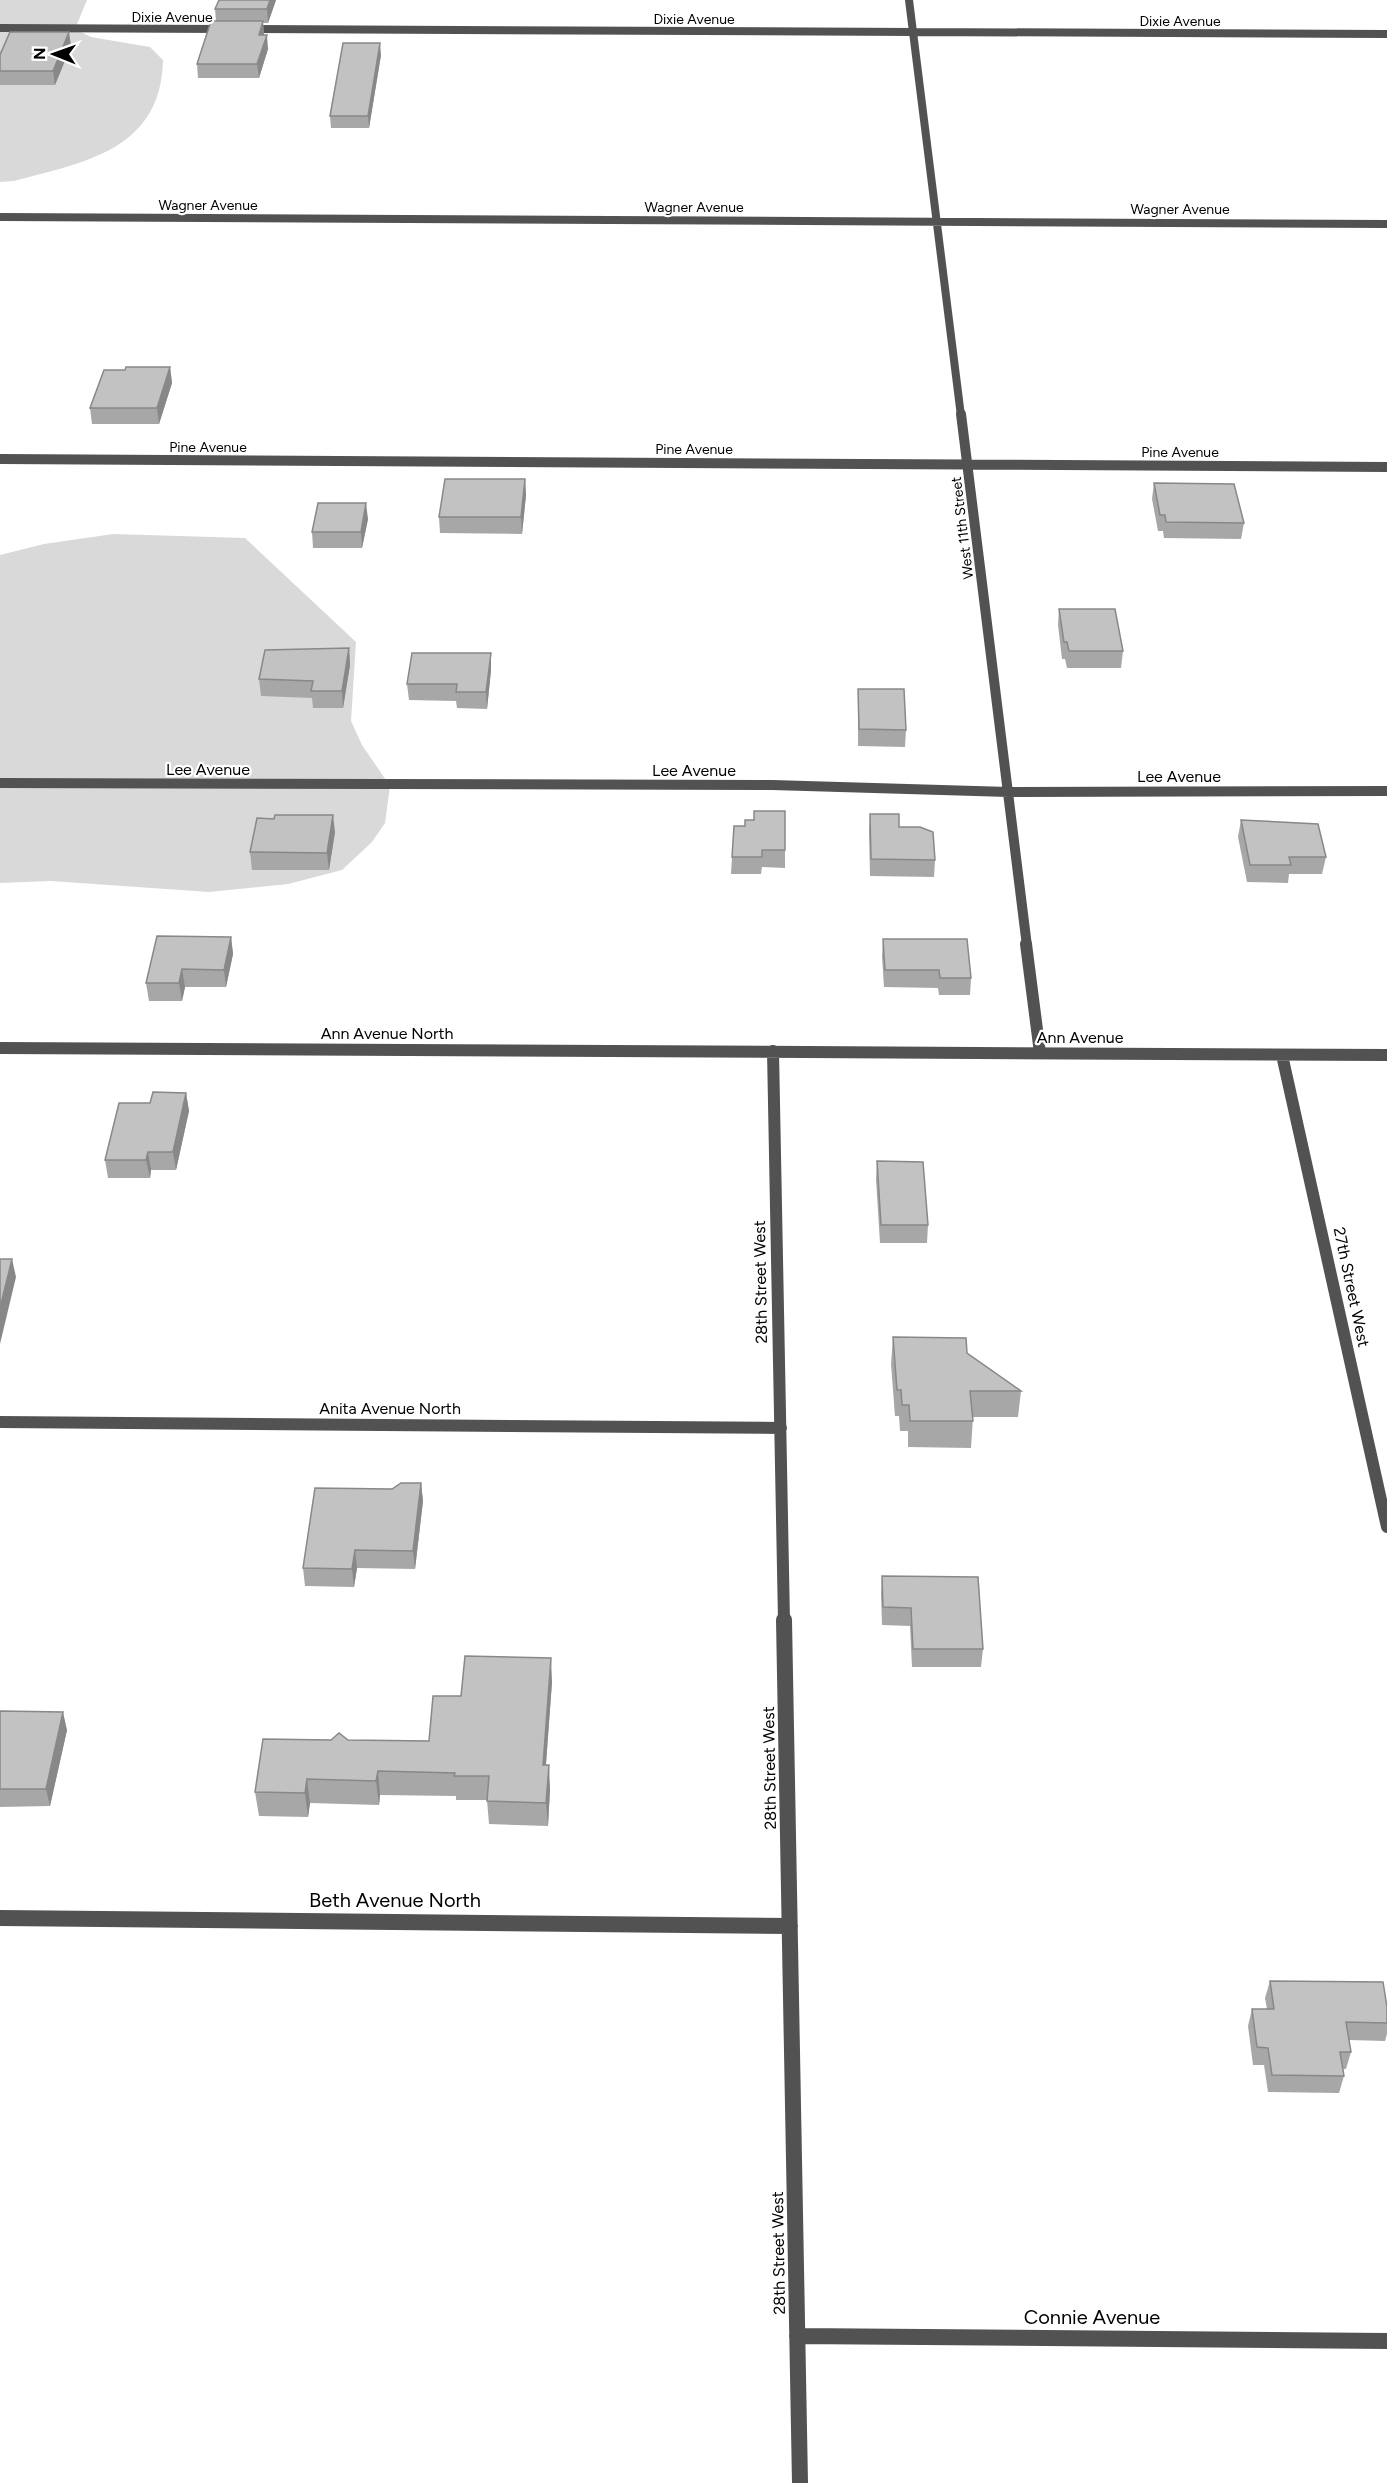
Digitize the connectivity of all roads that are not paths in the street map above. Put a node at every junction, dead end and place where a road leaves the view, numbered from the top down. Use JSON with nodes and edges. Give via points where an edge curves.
{"nodes":[{"id":1,"x":909,"y":0,"type":"edge"},
{"id":2,"x":0,"y":28,"type":"edge"},
{"id":3,"x":914,"y":32,"type":"junction"},
{"id":4,"x":1387,"y":34,"type":"edge"},
{"id":5,"x":0,"y":217,"type":"edge"},
{"id":6,"x":938,"y":222,"type":"junction"},
{"id":7,"x":1387,"y":224,"type":"edge"},
{"id":8,"x":0,"y":459,"type":"edge"},
{"id":9,"x":969,"y":464,"type":"junction"},
{"id":10,"x":1387,"y":467,"type":"edge"},
{"id":11,"x":0,"y":783,"type":"edge"},
{"id":12,"x":1387,"y":791,"type":"edge"},
{"id":13,"x":1009,"y":792,"type":"junction"},
{"id":14,"x":0,"y":1048,"type":"edge"},
{"id":15,"x":773,"y":1051,"type":"junction"},
{"id":16,"x":1040,"y":1053,"type":"junction"},
{"id":17,"x":1282,"y":1055,"type":"junction"},
{"id":18,"x":1387,"y":1055,"type":"edge"},
{"id":19,"x":0,"y":1422,"type":"edge"},
{"id":20,"x":781,"y":1428,"type":"junction"},
{"id":21,"x":1387,"y":1527,"type":"edge"},
{"id":22,"x":0,"y":1918,"type":"edge"},
{"id":23,"x":790,"y":1926,"type":"junction"},
{"id":24,"x":797,"y":2336,"type":"junction"},
{"id":25,"x":1387,"y":2341,"type":"edge"},
{"id":26,"x":800,"y":2483,"type":"edge"}],
"edges":[{"from":1,"to":3,"type":"street","name":"West 11th Street"},
{"from":2,"to":3,"type":"street","name":"Dixie Avenue"},
{"from":3,"to":4,"type":"street","name":"Dixie Avenue"},
{"from":3,"to":6,"type":"street","name":"West 11th Street"},
{"from":5,"to":6,"type":"street","name":"Wagner Avenue"},
{"from":6,"to":7,"type":"street","name":"Wagner Avenue"},
{"from":6,"to":9,"type":"street","name":"West 11th Street"},
{"from":8,"to":9,"type":"street","name":"Pine Avenue"},
{"from":9,"to":10,"type":"street","name":"Pine Avenue"},
{"from":9,"to":13,"type":"street","name":"West 11th Street"},
{"from":11,"to":13,"type":"street","name":"Lee Avenue","via":[[772,785]]},
{"from":12,"to":13,"type":"street","name":"Lee Avenue"},
{"from":13,"to":16,"type":"street","name":"West 11th Street"},
{"from":14,"to":15,"type":"street","name":"Ann Avenue North"},
{"from":15,"to":16,"type":"street","name":"Ann Avenue"},
{"from":15,"to":20,"type":"street","name":"28th Street West"},
{"from":16,"to":17,"type":"street","name":"Ann Avenue"},
{"from":17,"to":18,"type":"street","name":"Ann Avenue"},
{"from":17,"to":21,"type":"street","name":"27th Street West"},
{"from":19,"to":20,"type":"street","name":"Anita Avenue North"},
{"from":20,"to":23,"type":"street","name":"28th Street West"},
{"from":22,"to":23,"type":"street","name":"Beth Avenue North"},
{"from":23,"to":24,"type":"street","name":"28th Street West"},
{"from":24,"to":25,"type":"street","name":"Connie Avenue"},
{"from":24,"to":26,"type":"street","name":"28th Street West"}]}
